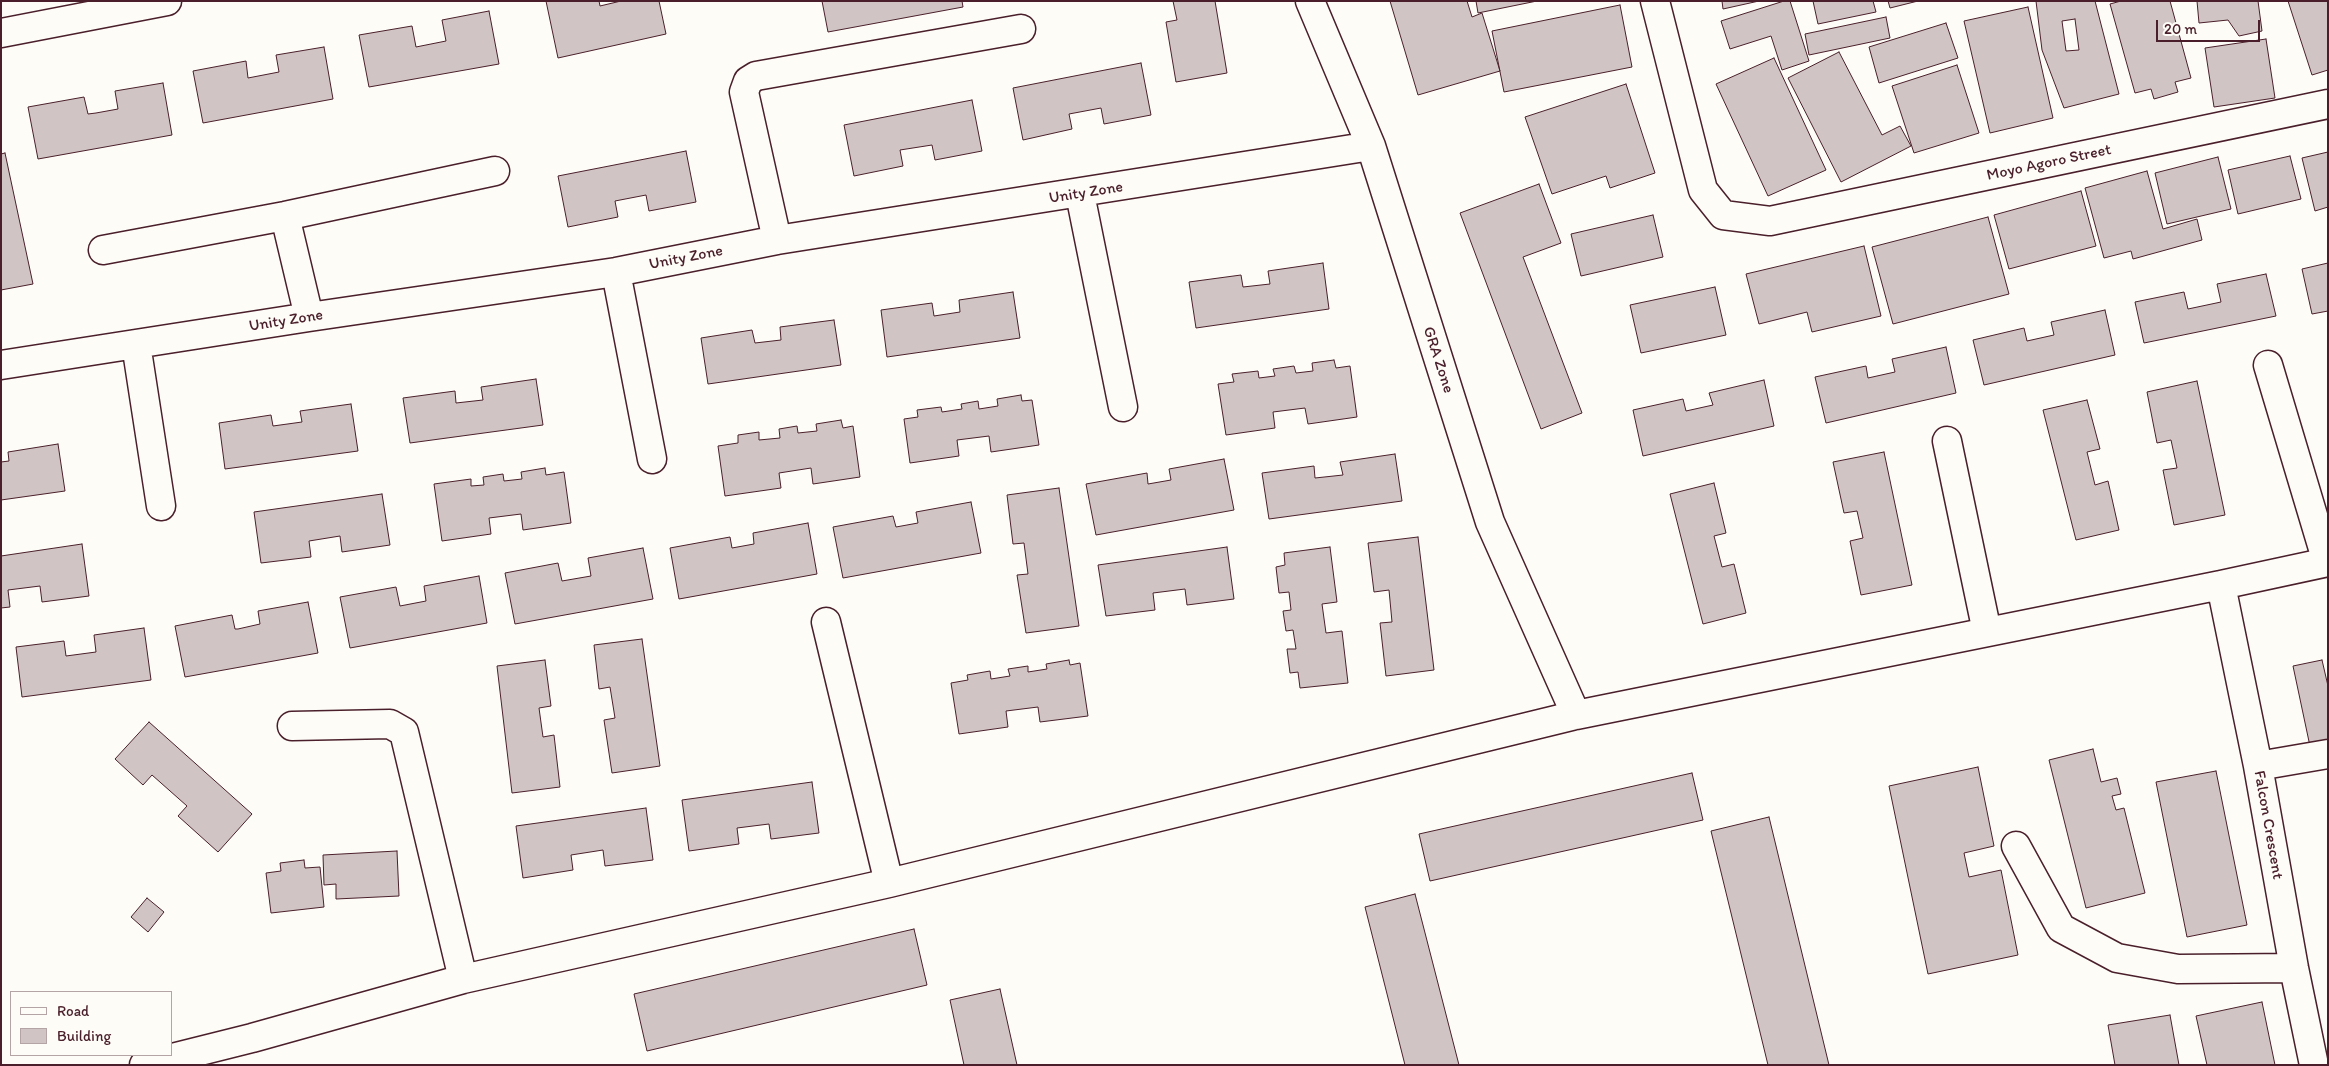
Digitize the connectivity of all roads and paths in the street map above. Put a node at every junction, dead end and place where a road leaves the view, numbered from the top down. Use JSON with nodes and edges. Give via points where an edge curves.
{"nodes":[{"id":1,"x":167,"y":1,"type":"edge"},
{"id":2,"x":1310,"y":1,"type":"edge"},
{"id":3,"x":1655,"y":1,"type":"edge"},
{"id":4,"x":1021,"y":30,"type":"dead end"},
{"id":5,"x":1,"y":34,"type":"edge"},
{"id":6,"x":2328,"y":104,"type":"edge"},
{"id":7,"x":1371,"y":146,"type":"junction"},
{"id":8,"x":495,"y":171,"type":"dead end"},
{"id":9,"x":1080,"y":194,"type":"junction"},
{"id":10,"x":285,"y":216,"type":"junction"},
{"id":11,"x":777,"y":240,"type":"junction"},
{"id":12,"x":103,"y":250,"type":"dead end"},
{"id":13,"x":616,"y":272,"type":"junction"},
{"id":14,"x":309,"y":317,"type":"junction"},
{"id":15,"x":136,"y":344,"type":"junction"},
{"id":16,"x":2268,"y":365,"type":"dead end"},
{"id":17,"x":1,"y":366,"type":"edge"},
{"id":18,"x":1124,"y":407,"type":"dead end"},
{"id":19,"x":1947,"y":441,"type":"dead end"},
{"id":20,"x":652,"y":459,"type":"dead end"},
{"id":21,"x":161,"y":506,"type":"dead end"},
{"id":22,"x":2327,"y":562,"type":"edge"},
{"id":23,"x":2221,"y":585,"type":"junction"},
{"id":24,"x":826,"y":622,"type":"dead end"},
{"id":25,"x":1987,"y":632,"type":"junction"},
{"id":26,"x":1576,"y":715,"type":"junction"},
{"id":27,"x":292,"y":726,"type":"dead end"},
{"id":28,"x":2328,"y":754,"type":"edge"},
{"id":29,"x":2258,"y":766,"type":"junction"},
{"id":30,"x":2016,"y":846,"type":"dead end"},
{"id":31,"x":889,"y":883,"type":"junction"},
{"id":32,"x":2294,"y":968,"type":"junction"},
{"id":33,"x":463,"y":979,"type":"junction"},
{"id":34,"x":144,"y":1065,"type":"edge"},
{"id":35,"x":2314,"y":1065,"type":"edge"}],
"edges":[{"from":1,"to":5,"type":"street"},
{"from":2,"to":7,"type":"street","name":"GRA Zone"},
{"from":3,"to":6,"type":"street","name":"Moyo Agoro Street","via":[[1703,190],[1723,215],[1770,221]]},
{"from":4,"to":11,"type":"street","via":[[756,76],[748,81],[744,92]]},
{"from":7,"to":9,"type":"street","name":"Unity Zone"},
{"from":7,"to":26,"type":"street","name":"GRA Zone","via":[[1490,522]]},
{"from":8,"to":10,"type":"street"},
{"from":9,"to":11,"type":"street","name":"Unity Zone"},
{"from":9,"to":18,"type":"street"},
{"from":10,"to":12,"type":"street"},
{"from":10,"to":14,"type":"street"},
{"from":11,"to":13,"type":"street","name":"Unity Zone"},
{"from":13,"to":14,"type":"street","name":"Unity Zone"},
{"from":13,"to":20,"type":"street"},
{"from":14,"to":15,"type":"street","name":"Unity Zone"},
{"from":15,"to":17,"type":"street","name":"Unity Zone"},
{"from":15,"to":21,"type":"street"},
{"from":16,"to":22,"type":"street"},
{"from":19,"to":25,"type":"street"},
{"from":22,"to":23,"type":"street"},
{"from":23,"to":25,"type":"street"},
{"from":23,"to":29,"type":"street","name":"Falcon Crescent"},
{"from":24,"to":31,"type":"street"},
{"from":25,"to":26,"type":"street"},
{"from":26,"to":31,"type":"street"},
{"from":27,"to":33,"type":"street","via":[[390,724],[404,732]]},
{"from":28,"to":29,"type":"street"},
{"from":29,"to":32,"type":"street","name":"Falcon Crescent"},
{"from":30,"to":32,"type":"street","via":[[2061,928],[2117,958],[2178,969]]},
{"from":31,"to":33,"type":"street"},
{"from":32,"to":35,"type":"street","name":"Falcon Crescent"},
{"from":33,"to":34,"type":"street"}]}
